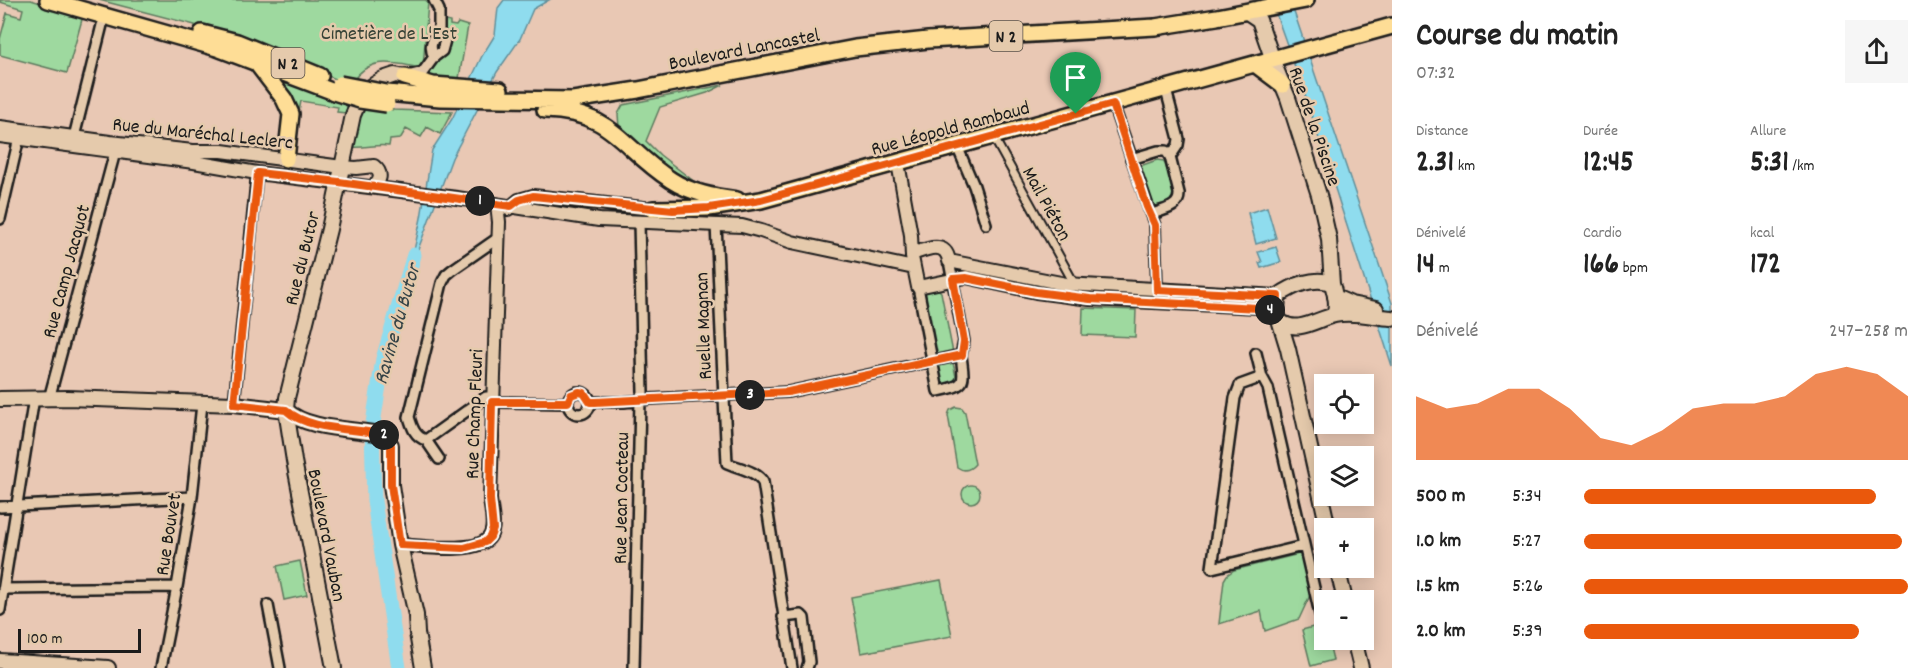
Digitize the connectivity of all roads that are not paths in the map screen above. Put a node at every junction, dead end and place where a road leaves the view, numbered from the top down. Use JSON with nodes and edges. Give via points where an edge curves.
{"nodes":[{"id":1,"x":48,"y":0,"type":"edge"},
{"id":2,"x":83,"y":0,"type":"edge"},
{"id":3,"x":434,"y":0,"type":"edge"},
{"id":4,"x":1302,"y":1,"type":"edge"},
{"id":5,"x":1247,"y":12,"type":"junction"},
{"id":6,"x":102,"y":25,"type":"dead end"},
{"id":7,"x":1392,"y":26,"type":"edge"},
{"id":8,"x":1273,"y":59,"type":"junction"},
{"id":9,"x":256,"y":63,"type":"junction"},
{"id":10,"x":1255,"y":64,"type":"junction"},
{"id":11,"x":405,"y":77,"type":"junction"},
{"id":12,"x":1283,"y":85,"type":"junction"},
{"id":13,"x":337,"y":88,"type":"junction"},
{"id":14,"x":1166,"y":90,"type":"junction"},
{"id":15,"x":446,"y":97,"type":"junction"},
{"id":16,"x":525,"y":100,"type":"junction"},
{"id":17,"x":1113,"y":104,"type":"junction"},
{"id":18,"x":0,"y":127,"type":"edge"},
{"id":19,"x":0,"y":136,"type":"edge"},
{"id":20,"x":993,"y":136,"type":"junction"},
{"id":21,"x":74,"y":137,"type":"junction"},
{"id":22,"x":19,"y":138,"type":"junction"},
{"id":23,"x":957,"y":146,"type":"junction"},
{"id":24,"x":115,"y":152,"type":"junction"},
{"id":25,"x":1170,"y":157,"type":"junction"},
{"id":26,"x":286,"y":159,"type":"junction"},
{"id":27,"x":1131,"y":159,"type":"junction"},
{"id":28,"x":898,"y":163,"type":"junction"},
{"id":29,"x":342,"y":167,"type":"junction"},
{"id":30,"x":258,"y":173,"type":"junction"},
{"id":31,"x":289,"y":175,"type":"junction"},
{"id":32,"x":339,"y":182,"type":"junction"},
{"id":33,"x":371,"y":187,"type":"junction"},
{"id":34,"x":761,"y":200,"type":"junction"},
{"id":35,"x":497,"y":204,"type":"junction"},
{"id":36,"x":511,"y":206,"type":"junction"},
{"id":37,"x":653,"y":209,"type":"joint"},
{"id":38,"x":1151,"y":216,"type":"junction"},
{"id":39,"x":0,"y":219,"type":"edge"},
{"id":40,"x":499,"y":222,"type":"junction"},
{"id":41,"x":639,"y":222,"type":"junction"},
{"id":42,"x":716,"y":224,"type":"junction"},
{"id":43,"x":986,"y":224,"type":"dead end"},
{"id":44,"x":911,"y":235,"type":"junction"},
{"id":45,"x":498,"y":238,"type":"junction"},
{"id":46,"x":928,"y":248,"type":"junction"},
{"id":47,"x":912,"y":254,"type":"junction"},
{"id":48,"x":949,"y":261,"type":"junction"},
{"id":49,"x":914,"y":268,"type":"junction"},
{"id":50,"x":953,"y":279,"type":"junction"},
{"id":51,"x":1075,"y":285,"type":"junction"},
{"id":52,"x":1328,"y":286,"type":"junction"},
{"id":53,"x":918,"y":287,"type":"junction"},
{"id":54,"x":1157,"y":290,"type":"junction"},
{"id":55,"x":1278,"y":296,"type":"junction"},
{"id":56,"x":1392,"y":310,"type":"edge"},
{"id":57,"x":1372,"y":312,"type":"junction"},
{"id":58,"x":1334,"y":315,"type":"junction"},
{"id":59,"x":1279,"y":318,"type":"junction"},
{"id":60,"x":1392,"y":318,"type":"edge"},
{"id":61,"x":1298,"y":327,"type":"junction"},
{"id":62,"x":1288,"y":349,"type":"junction"},
{"id":63,"x":1256,"y":353,"type":"dead end"},
{"id":64,"x":962,"y":355,"type":"junction"},
{"id":65,"x":931,"y":360,"type":"junction"},
{"id":66,"x":1262,"y":376,"type":"junction"},
{"id":67,"x":723,"y":397,"type":"junction"},
{"id":68,"x":34,"y":398,"type":"junction"},
{"id":69,"x":0,"y":399,"type":"edge"},
{"id":70,"x":49,"y":399,"type":"junction"},
{"id":71,"x":492,"y":400,"type":"junction"},
{"id":72,"x":639,"y":400,"type":"junction"},
{"id":73,"x":568,"y":402,"type":"junction"},
{"id":74,"x":590,"y":402,"type":"junction"},
{"id":75,"x":202,"y":404,"type":"junction"},
{"id":76,"x":234,"y":404,"type":"junction"},
{"id":77,"x":286,"y":410,"type":"junction"},
{"id":78,"x":319,"y":425,"type":"junction"},
{"id":79,"x":426,"y":440,"type":"junction"},
{"id":80,"x":292,"y":441,"type":"junction"},
{"id":81,"x":439,"y":459,"type":"dead end"},
{"id":82,"x":192,"y":496,"type":"junction"},
{"id":83,"x":16,"y":506,"type":"junction"},
{"id":84,"x":0,"y":507,"type":"edge"},
{"id":85,"x":1326,"y":518,"type":"edge"},
{"id":86,"x":1303,"y":546,"type":"junction"},
{"id":87,"x":402,"y":551,"type":"junction"},
{"id":88,"x":177,"y":587,"type":"junction"},
{"id":89,"x":3,"y":589,"type":"junction"},
{"id":90,"x":1314,"y":590,"type":"edge"},
{"id":91,"x":268,"y":605,"type":"dead end"},
{"id":92,"x":0,"y":610,"type":"edge"},
{"id":93,"x":783,"y":617,"type":"junction"},
{"id":94,"x":1357,"y":650,"type":"edge"},
{"id":95,"x":0,"y":662,"type":"edge"},
{"id":96,"x":108,"y":668,"type":"edge"},
{"id":97,"x":160,"y":668,"type":"edge"},
{"id":98,"x":280,"y":668,"type":"edge"},
{"id":99,"x":334,"y":668,"type":"edge"},
{"id":100,"x":423,"y":668,"type":"edge"},
{"id":101,"x":634,"y":668,"type":"edge"},
{"id":102,"x":792,"y":668,"type":"edge"},
{"id":103,"x":807,"y":668,"type":"edge"},
{"id":104,"x":1361,"y":668,"type":"edge"}],
"edges":[{"from":1,"to":9,"type":"main road","number":"N 2","via":[[217,48]]},
{"from":2,"to":13,"type":"main road","number":"N 2","via":[[237,42]]},
{"from":3,"to":11,"type":"street","via":[[439,10],[438,32],[445,40],[442,51],[423,72]]},
{"from":4,"to":5,"type":"main road","name":"Boulevard Lancastel","number":"N 2"},
{"from":5,"to":8,"type":"main road","name":"Rue de la Piscine","via":[[1259,21]]},
{"from":5,"to":16,"type":"main road","name":"Boulevard Lancastel","number":"N 2","via":[[1155,27],[855,48],[638,90],[563,93]]},
{"from":6,"to":21,"type":"street"},
{"from":7,"to":8,"type":"main road","name":"Rue Léopold Rambaud","number":"N 2"},
{"from":8,"to":10,"type":"main road","name":"Rue Léopold Rambaud","number":"N 2"},
{"from":8,"to":12,"type":"main road","name":"Rue de la Piscine"},
{"from":9,"to":13,"type":"main road","number":"N 2"},
{"from":9,"to":26,"type":"main road","via":[[291,114]]},
{"from":10,"to":12,"type":"main road"},
{"from":10,"to":14,"type":"main road","name":"Rue Léopold Rambaud","number":"N 2"},
{"from":11,"to":15,"type":"main road"},
{"from":11,"to":29,"type":"main road","name":"Rue du Butor","via":[[383,79],[361,97],[353,115]]},
{"from":12,"to":52,"type":"main road","name":"Rue de la Piscine","via":[[1322,203],[1329,239],[1330,262],[1325,272]]},
{"from":13,"to":15,"type":"main road","number":"N 2","bridge":true,"via":[[387,99]]},
{"from":14,"to":17,"type":"main road","name":"Rue Léopold Rambaud","number":"N 2"},
{"from":14,"to":25,"type":"street","via":[[1179,139]]},
{"from":15,"to":16,"type":"main road","number":"N 2"},
{"from":15,"to":16,"type":"main road"},
{"from":16,"to":34,"type":"main road","number":"N 2","via":[[600,122],[658,171],[684,187],[718,197]]},
{"from":17,"to":20,"type":"main road","name":"Rue Léopold Rambaud","number":"N 2"},
{"from":17,"to":27,"type":"street"},
{"from":18,"to":21,"type":"street","name":"Rue du Maréchal Leclerc"},
{"from":19,"to":22,"type":"street","name":"Rue du Maréchal Leclerc"},
{"from":20,"to":23,"type":"main road","name":"Rue Léopold Rambaud","number":"N 2"},
{"from":20,"to":51,"type":"street","name":"Mail Piéton"},
{"from":21,"to":26,"type":"street","name":"Rue du Maréchal Leclerc"},
{"from":22,"to":24,"type":"street","name":"Rue du Maréchal Leclerc"},
{"from":22,"to":39,"type":"street"},
{"from":23,"to":28,"type":"main road","name":"Rue Léopold Rambaud","number":"N 2"},
{"from":23,"to":43,"type":"street"},
{"from":24,"to":30,"type":"street","name":"Rue du Maréchal Leclerc"},
{"from":24,"to":70,"type":"street","name":"Rue Camp Jacquot"},
{"from":25,"to":27,"type":"street","via":[[1158,151]]},
{"from":25,"to":38,"type":"street","via":[[1180,198]]},
{"from":26,"to":29,"type":"street","name":"Rue du Maréchal Leclerc"},
{"from":26,"to":31,"type":"street"},
{"from":27,"to":38,"type":"street"},
{"from":28,"to":34,"type":"main road","name":"Rue Léopold Rambaud","number":"N 2"},
{"from":28,"to":44,"type":"street"},
{"from":29,"to":32,"type":"main road","name":"Rue du Butor"},
{"from":29,"to":33,"type":"street","name":"Rue du Maréchal Leclerc","via":[[374,166],[379,181]]},
{"from":30,"to":31,"type":"street","name":"Rue du Maréchal Leclerc"},
{"from":30,"to":76,"type":"street"},
{"from":31,"to":32,"type":"street","name":"Rue du Maréchal Leclerc"},
{"from":32,"to":33,"type":"street","name":"Rue du Maréchal Leclerc"},
{"from":32,"to":77,"type":"main road","name":"Rue du Butor"},
{"from":33,"to":35,"type":"street","name":"Rue du Maréchal Leclerc"},
{"from":34,"to":37,"type":"main road","via":[[709,208]]},
{"from":35,"to":36,"type":"street"},
{"from":35,"to":40,"type":"street","name":"Rue Champ Fleuri"},
{"from":36,"to":37,"type":"street","via":[[533,196]]},
{"from":36,"to":40,"type":"street"},
{"from":36,"to":41,"type":"street"},
{"from":38,"to":54,"type":"street","via":[[1155,225]]},
{"from":40,"to":45,"type":"street","name":"Rue Champ Fleuri"},
{"from":41,"to":42,"type":"street"},
{"from":41,"to":72,"type":"street","name":"Rue Jean Cocteau","via":[[643,392]]},
{"from":42,"to":49,"type":"street","via":[[753,228],[792,242]]},
{"from":42,"to":67,"type":"street","name":"Ruelle Magnan"},
{"from":44,"to":46,"type":"street","via":[[916,243]]},
{"from":44,"to":47,"type":"street"},
{"from":45,"to":71,"type":"street","name":"Rue Champ Fleuri"},
{"from":45,"to":79,"type":"street","via":[[452,270],[442,283],[409,417],[417,434]]},
{"from":46,"to":47,"type":"street"},
{"from":46,"to":48,"type":"street","via":[[944,249]]},
{"from":47,"to":49,"type":"street"},
{"from":48,"to":50,"type":"street"},
{"from":48,"to":51,"type":"street"},
{"from":49,"to":53,"type":"street"},
{"from":50,"to":53,"type":"street"},
{"from":50,"to":59,"type":"street","via":[[1090,299],[1258,308]]},
{"from":50,"to":64,"type":"street","via":[[964,341]]},
{"from":51,"to":54,"type":"street"},
{"from":52,"to":55,"type":"main road","via":[[1285,291]]},
{"from":52,"to":57,"type":"main road","via":[[1351,304]]},
{"from":52,"to":58,"type":"main road","via":[[1337,308]]},
{"from":53,"to":65,"type":"street"},
{"from":54,"to":55,"type":"street"},
{"from":55,"to":59,"type":"main road"},
{"from":56,"to":57,"type":"main road"},
{"from":57,"to":58,"type":"main road"},
{"from":57,"to":60,"type":"main road"},
{"from":58,"to":61,"type":"main road"},
{"from":59,"to":61,"type":"main road","via":[[1288,327]]},
{"from":59,"to":62,"type":"main road"},
{"from":61,"to":62,"type":"main road"},
{"from":62,"to":85,"type":"main road"},
{"from":63,"to":66,"type":"street"},
{"from":64,"to":65,"type":"street"},
{"from":64,"to":65,"type":"street","via":[[961,383],[938,391]]},
{"from":65,"to":67,"type":"street","via":[[788,392]]},
{"from":66,"to":86,"type":"street","via":[[1268,388]]},
{"from":66,"to":86,"type":"street","via":[[1240,385],[1235,398],[1212,568]]},
{"from":67,"to":72,"type":"street"},
{"from":67,"to":93,"type":"street","name":"Ruelle Magnan","via":[[727,463],[755,474],[763,482]]},
{"from":68,"to":69,"type":"main road"},
{"from":68,"to":70,"type":"main road"},
{"from":68,"to":83,"type":"street"},
{"from":70,"to":75,"type":"main road"},
{"from":71,"to":73,"type":"street"},
{"from":71,"to":79,"type":"street","via":[[486,397]]},
{"from":71,"to":87,"type":"street","name":"Rue Champ Fleuri","via":[[490,537],[464,548]]},
{"from":72,"to":74,"type":"street"},
{"from":72,"to":101,"type":"street","name":"Rue Jean Cocteau"},
{"from":73,"to":74,"type":"street","via":[[571,395],[579,392]]},
{"from":73,"to":74,"type":"street","via":[[571,411],[580,414]]},
{"from":75,"to":76,"type":"main road"},
{"from":75,"to":82,"type":"street","name":"Rue Bouvet"},
{"from":76,"to":77,"type":"main road"},
{"from":77,"to":78,"type":"main road"},
{"from":77,"to":80,"type":"main road","name":"Boulevard Vauban"},
{"from":78,"to":80,"type":"main road","via":[[302,430]]},
{"from":78,"to":87,"type":"main road","via":[[385,435],[391,445],[391,485]]},
{"from":79,"to":81,"type":"street"},
{"from":80,"to":99,"type":"main road","name":"Boulevard Vauban"},
{"from":82,"to":83,"type":"street"},
{"from":82,"to":88,"type":"street","name":"Rue Bouvet"},
{"from":83,"to":84,"type":"street"},
{"from":83,"to":89,"type":"street"},
{"from":86,"to":90,"type":"street"},
{"from":87,"to":100,"type":"main road"},
{"from":88,"to":89,"type":"street"},
{"from":88,"to":97,"type":"street","name":"Rue Bouvet"},
{"from":89,"to":92,"type":"street"},
{"from":91,"to":98,"type":"street"},
{"from":93,"to":102,"type":"street","name":"Ruelle Magnan"},
{"from":93,"to":103,"type":"street","via":[[804,618]]},
{"from":94,"to":104,"type":"main road"},
{"from":95,"to":96,"type":"main road"}]}
